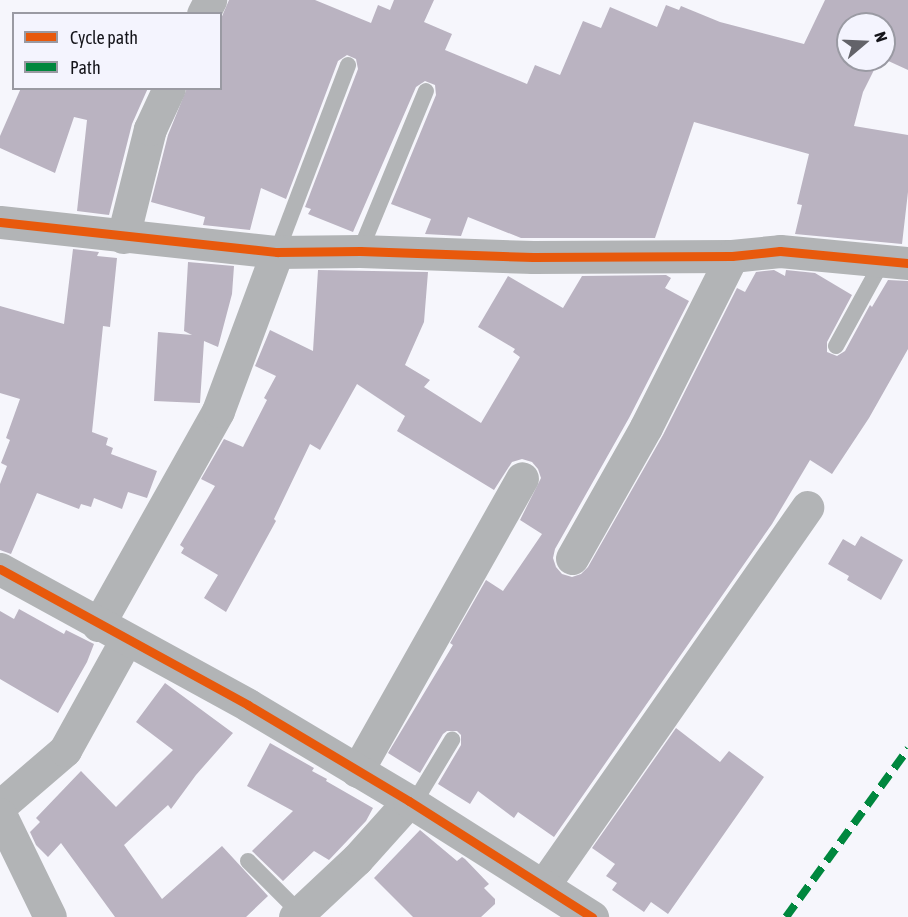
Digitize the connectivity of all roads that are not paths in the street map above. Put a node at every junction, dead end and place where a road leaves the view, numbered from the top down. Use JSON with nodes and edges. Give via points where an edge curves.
{"nodes":[{"id":1,"x":348,"y":65,"type":"dead end"},
{"id":2,"x":168,"y":90,"type":"edge"},
{"id":3,"x":426,"y":91,"type":"dead end"},
{"id":4,"x":0,"y":222,"type":"edge"},
{"id":5,"x":123,"y":237,"type":"junction"},
{"id":6,"x":360,"y":251,"type":"junction"},
{"id":7,"x":277,"y":252,"type":"junction"},
{"id":8,"x":732,"y":256,"type":"junction"},
{"id":9,"x":896,"y":262,"type":"edge"},
{"id":10,"x":836,"y":346,"type":"dead end"},
{"id":11,"x":522,"y":478,"type":"dead end"},
{"id":12,"x":807,"y":507,"type":"dead end"},
{"id":13,"x":572,"y":558,"type":"dead end"},
{"id":14,"x":0,"y":569,"type":"edge"},
{"id":15,"x":112,"y":633,"type":"junction"},
{"id":16,"x":452,"y":740,"type":"dead end"},
{"id":17,"x":357,"y":771,"type":"junction"},
{"id":18,"x":412,"y":802,"type":"junction"},
{"id":19,"x":0,"y":806,"type":"edge"},
{"id":20,"x":0,"y":814,"type":"edge"},
{"id":21,"x":248,"y":861,"type":"dead end"},
{"id":22,"x":543,"y":886,"type":"junction"},
{"id":23,"x":297,"y":915,"type":"edge"},
{"id":24,"x":50,"y":917,"type":"edge"},
{"id":25,"x":592,"y":917,"type":"edge"}],
"edges":[{"from":1,"to":7,"type":"lane"},
{"from":2,"to":5,"type":"street","via":[[150,129]]},
{"from":3,"to":6,"type":"lane"},
{"from":4,"to":5,"type":"street"},
{"from":5,"to":7,"type":"street"},
{"from":6,"to":7,"type":"street"},
{"from":6,"to":8,"type":"street","via":[[533,257]]},
{"from":7,"to":15,"type":"street","via":[[218,411]]},
{"from":8,"to":9,"type":"street","via":[[780,251]]},
{"from":8,"to":13,"type":"street","via":[[646,426]]},
{"from":9,"to":10,"type":"lane"},
{"from":11,"to":17,"type":"street"},
{"from":12,"to":22,"type":"street"},
{"from":14,"to":15,"type":"street"},
{"from":15,"to":17,"type":"street","via":[[248,705]]},
{"from":15,"to":19,"type":"street","via":[[65,750]]},
{"from":16,"to":18,"type":"lane"},
{"from":17,"to":18,"type":"street"},
{"from":18,"to":22,"type":"street"},
{"from":18,"to":23,"type":"street"},
{"from":20,"to":24,"type":"street"},
{"from":21,"to":23,"type":"lane"},
{"from":22,"to":25,"type":"street"}]}
